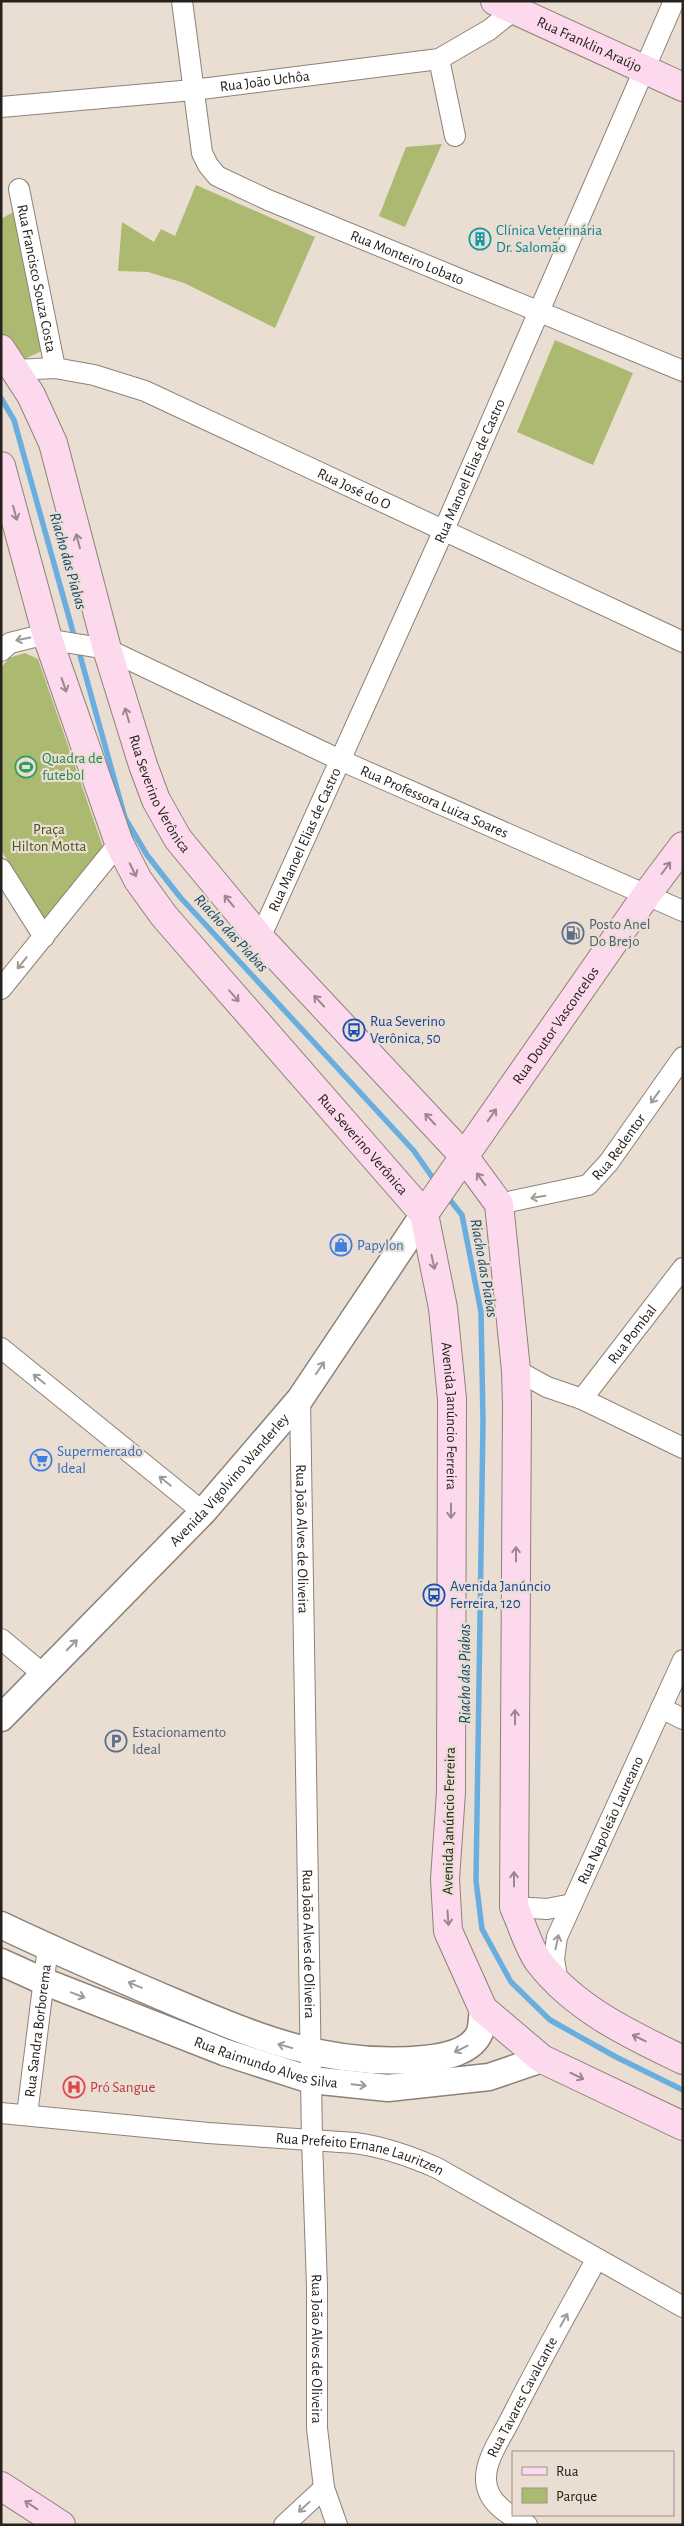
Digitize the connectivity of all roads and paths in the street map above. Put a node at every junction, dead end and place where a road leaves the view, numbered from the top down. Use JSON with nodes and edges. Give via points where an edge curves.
{"nodes":[{"id":1,"x":182,"y":1,"type":"edge"},
{"id":2,"x":674,"y":1,"type":"edge"},
{"id":3,"x":504,"y":6,"type":"edge"},
{"id":4,"x":439,"y":59,"type":"junction"},
{"id":5,"x":645,"y":70,"type":"junction"},
{"id":6,"x":683,"y":87,"type":"edge"},
{"id":7,"x":192,"y":90,"type":"junction"},
{"id":8,"x":1,"y":107,"type":"edge"},
{"id":9,"x":455,"y":136,"type":"dead end"},
{"id":10,"x":19,"y":189,"type":"dead end"},
{"id":11,"x":540,"y":311,"type":"junction"},
{"id":12,"x":8,"y":359,"type":"edge"},
{"id":13,"x":55,"y":368,"type":"junction"},
{"id":14,"x":683,"y":371,"type":"edge"},
{"id":15,"x":1,"y":466,"type":"edge"},
{"id":16,"x":444,"y":532,"type":"junction"},
{"id":17,"x":48,"y":639,"type":"junction"},
{"id":18,"x":683,"y":642,"type":"edge"},
{"id":19,"x":1,"y":650,"type":"edge"},
{"id":20,"x":107,"y":650,"type":"junction"},
{"id":21,"x":340,"y":760,"type":"junction"},
{"id":22,"x":120,"y":843,"type":"junction"},
{"id":23,"x":683,"y":846,"type":"edge"},
{"id":24,"x":1,"y":869,"type":"edge"},
{"id":25,"x":647,"y":894,"type":"junction"},
{"id":26,"x":683,"y":911,"type":"edge"},
{"id":27,"x":44,"y":937,"type":"junction"},
{"id":28,"x":260,"y":938,"type":"junction"},
{"id":29,"x":1,"y":989,"type":"edge"},
{"id":30,"x":683,"y":1057,"type":"edge"},
{"id":31,"x":459,"y":1162,"type":"junction"},
{"id":32,"x":499,"y":1204,"type":"junction"},
{"id":33,"x":426,"y":1210,"type":"junction"},
{"id":34,"x":683,"y":1268,"type":"edge"},
{"id":35,"x":1,"y":1348,"type":"edge"},
{"id":36,"x":516,"y":1370,"type":"junction"},
{"id":37,"x":300,"y":1399,"type":"junction"},
{"id":38,"x":582,"y":1400,"type":"junction"},
{"id":39,"x":683,"y":1448,"type":"edge"},
{"id":40,"x":203,"y":1512,"type":"junction"},
{"id":41,"x":1,"y":1639,"type":"edge"},
{"id":42,"x":683,"y":1660,"type":"edge"},
{"id":43,"x":43,"y":1674,"type":"junction"},
{"id":44,"x":661,"y":1708,"type":"junction"},
{"id":45,"x":1,"y":1718,"type":"edge"},
{"id":46,"x":683,"y":1719,"type":"edge"},
{"id":47,"x":572,"y":1904,"type":"junction"},
{"id":48,"x":514,"y":1907,"type":"junction"},
{"id":49,"x":1,"y":1925,"type":"edge"},
{"id":50,"x":48,"y":1947,"type":"junction"},
{"id":51,"x":1,"y":1962,"type":"edge"},
{"id":52,"x":43,"y":1982,"type":"junction"},
{"id":53,"x":558,"y":1983,"type":"junction"},
{"id":54,"x":483,"y":2009,"type":"junction"},
{"id":55,"x":311,"y":2052,"type":"junction"},
{"id":56,"x":542,"y":2059,"type":"junction"},
{"id":57,"x":683,"y":2060,"type":"edge"},
{"id":58,"x":311,"y":2080,"type":"junction"},
{"id":59,"x":1,"y":2113,"type":"edge"},
{"id":60,"x":27,"y":2115,"type":"junction"},
{"id":61,"x":683,"y":2126,"type":"edge"},
{"id":62,"x":312,"y":2140,"type":"junction"},
{"id":63,"x":596,"y":2260,"type":"junction"},
{"id":64,"x":683,"y":2307,"type":"edge"},
{"id":65,"x":1,"y":2486,"type":"edge"},
{"id":66,"x":324,"y":2488,"type":"junction"},
{"id":67,"x":61,"y":2525,"type":"edge"},
{"id":68,"x":284,"y":2525,"type":"edge"},
{"id":69,"x":337,"y":2525,"type":"edge"},
{"id":70,"x":527,"y":2525,"type":"edge"}],
"edges":[{"from":1,"to":7,"type":"street","name":"Rua Monteiro Lobato"},
{"from":2,"to":5,"type":"street","name":"Rua Manoel Elias de Castro"},
{"from":3,"to":4,"type":"street","name":"Rua João Uchôa","via":[[488,30]]},
{"from":3,"to":5,"type":"main road","name":"Rua Franklin Araújo"},
{"from":4,"to":7,"type":"street","name":"Rua João Uchôa"},
{"from":4,"to":9,"type":"street"},
{"from":5,"to":6,"type":"main road","name":"Rua Franklin Araújo"},
{"from":5,"to":11,"type":"street","name":"Rua Manoel Elias de Castro"},
{"from":7,"to":8,"type":"street","name":"Rua João Uchôa"},
{"from":7,"to":11,"type":"street","name":"Rua Monteiro Lobato","via":[[202,153],[217,176]]},
{"from":10,"to":13,"type":"street","name":"Rua Francisco Souza Costa"},
{"from":11,"to":14,"type":"street","name":"Rua Monteiro Lobato"},
{"from":11,"to":16,"type":"street","name":"Rua Manoel Elias de Castro"},
{"from":12,"to":13,"type":"street","name":"Rua José do O"},
{"from":20,"to":12,"type":"main road","name":"Rua Severino Verônica","one_way":true,"via":[[52,443],[31,395]]},
{"from":13,"to":16,"type":"street","name":"Rua José do O","via":[[94,375],[144,391]]},
{"from":15,"to":17,"type":"main road","name":"Rua Severino Verônica","one_way":true},
{"from":16,"to":18,"type":"street","name":"Rua José do O"},
{"from":16,"to":21,"type":"street","name":"Rua Manoel Elias de Castro"},
{"from":17,"to":19,"type":"street","name":"Rua Professora Luiza Soares","one_way":true,"via":[[21,639]]},
{"from":17,"to":20,"type":"street","name":"Rua Professora Luiza Soares"},
{"from":17,"to":22,"type":"main road","name":"Rua Severino Verônica","one_way":true},
{"from":20,"to":21,"type":"street","name":"Rua Professora Luiza Soares"},
{"from":28,"to":20,"type":"main road","name":"Rua Severino Verônica","one_way":true,"via":[[178,840],[156,800]]},
{"from":21,"to":25,"type":"street","name":"Rua Professora Luiza Soares"},
{"from":21,"to":28,"type":"street","name":"Rua Manoel Elias de Castro"},
{"from":22,"to":27,"type":"street"},
{"from":22,"to":33,"type":"main road","name":"Rua Severino Verônica","one_way":true,"via":[[138,880],[164,916]]},
{"from":25,"to":23,"type":"main road","name":"Rua Doutor Vasconcelos","one_way":true},
{"from":24,"to":27,"type":"street"},
{"from":25,"to":26,"type":"street","name":"Rua Professora Luiza Soares"},
{"from":31,"to":25,"type":"main road","name":"Rua Doutor Vasconcelos","one_way":true},
{"from":27,"to":29,"type":"street","one_way":true},
{"from":31,"to":28,"type":"main road","name":"Rua Severino Verônica","one_way":true},
{"from":30,"to":32,"type":"street","name":"Rua Redentor","one_way":true,"via":[[609,1162],[588,1185]]},
{"from":32,"to":31,"type":"main road","one_way":true},
{"from":31,"to":33,"type":"main road","name":"Rua Doutor Vasconcelos"},
{"from":32,"to":36,"type":"main road"},
{"from":37,"to":33,"type":"street","name":"Avenida Vigolvino Wanderley","one_way":true},
{"from":33,"to":54,"type":"main road","name":"Avenida Janúncio Ferreira","one_way":true,"via":[[443,1308],[452,1398],[450,1792],[445,1879],[448,1931]]},
{"from":34,"to":38,"type":"street","name":"Rua Pombal"},
{"from":40,"to":35,"type":"street","one_way":true},
{"from":36,"to":38,"type":"street","via":[[547,1387]]},
{"from":48,"to":36,"type":"main road","one_way":true},
{"from":37,"to":40,"type":"street","name":"Avenida Vigolvino Wanderley"},
{"from":37,"to":55,"type":"street","name":"Rua João Alves de Oliveira"},
{"from":38,"to":39,"type":"street"},
{"from":43,"to":40,"type":"street","name":"Avenida Vigolvino Wanderley","one_way":true},
{"from":41,"to":43,"type":"street"},
{"from":42,"to":44,"type":"street","name":"Rua Napoleão Laureano"},
{"from":43,"to":45,"type":"street","name":"Avenida Vigolvino Wanderley"},
{"from":44,"to":46,"type":"street"},
{"from":44,"to":47,"type":"street","name":"Rua Napoleão Laureano"},
{"from":47,"to":48,"type":"street","via":[[547,1909]]},
{"from":53,"to":47,"type":"street","name":"Rua Napoleão Laureano","one_way":true,"via":[[554,1959],[557,1937]]},
{"from":48,"to":53,"type":"main road","via":[[538,1961]]},
{"from":49,"to":50,"type":"street","name":"Rua Raimundo Alves Silva"},
{"from":50,"to":52,"type":"street","name":"Rua Sandra Borborema"},
{"from":55,"to":50,"type":"street","name":"Rua Raimundo Alves Silva","one_way":true,"via":[[281,2045],[228,2025]]},
{"from":51,"to":52,"type":"street","name":"Rua Raimundo Alves Silva"},
{"from":52,"to":58,"type":"street","name":"Rua Raimundo Alves Silva","one_way":true,"via":[[224,2052]]},
{"from":52,"to":60,"type":"street","name":"Rua Sandra Borborema"},
{"from":57,"to":53,"type":"main road","one_way":true,"via":[[619,2029]]},
{"from":54,"to":55,"type":"street","name":"Rua Raimundo Alves Silva","one_way":true,"via":[[479,2032],[466,2048],[439,2058],[390,2062]]},
{"from":54,"to":56,"type":"main road","name":"Avenida Janúncio Ferreira"},
{"from":55,"to":58,"type":"street","name":"Rua João Alves de Oliveira"},
{"from":58,"to":56,"type":"street","name":"Rua Raimundo Alves Silva","one_way":true,"via":[[388,2088],[489,2077]]},
{"from":56,"to":61,"type":"main road","name":"Avenida Janúncio Ferreira","one_way":true},
{"from":58,"to":62,"type":"street","name":"Rua João Alves de Oliveira"},
{"from":59,"to":60,"type":"street","name":"Rua Prefeito Ernane Lauritzen"},
{"from":60,"to":62,"type":"street","name":"Rua Prefeito Ernane Lauritzen"},
{"from":62,"to":63,"type":"street","name":"Rua Prefeito Ernane Lauritzen","via":[[377,2146],[402,2153],[437,2168]]},
{"from":62,"to":66,"type":"street","name":"Rua João Alves de Oliveira","via":[[317,2428]]},
{"from":63,"to":64,"type":"street","name":"Rua Prefeito Ernane Lauritzen"},
{"from":70,"to":63,"type":"street","name":"Rua Tavares Cavalcante","one_way":true,"via":[[496,2504],[489,2493],[487,2469],[520,2400]]},
{"from":67,"to":65,"type":"main road","one_way":true},
{"from":66,"to":68,"type":"street","one_way":true},
{"from":66,"to":69,"type":"street","name":"Rua João Alves de Oliveira"}]}
